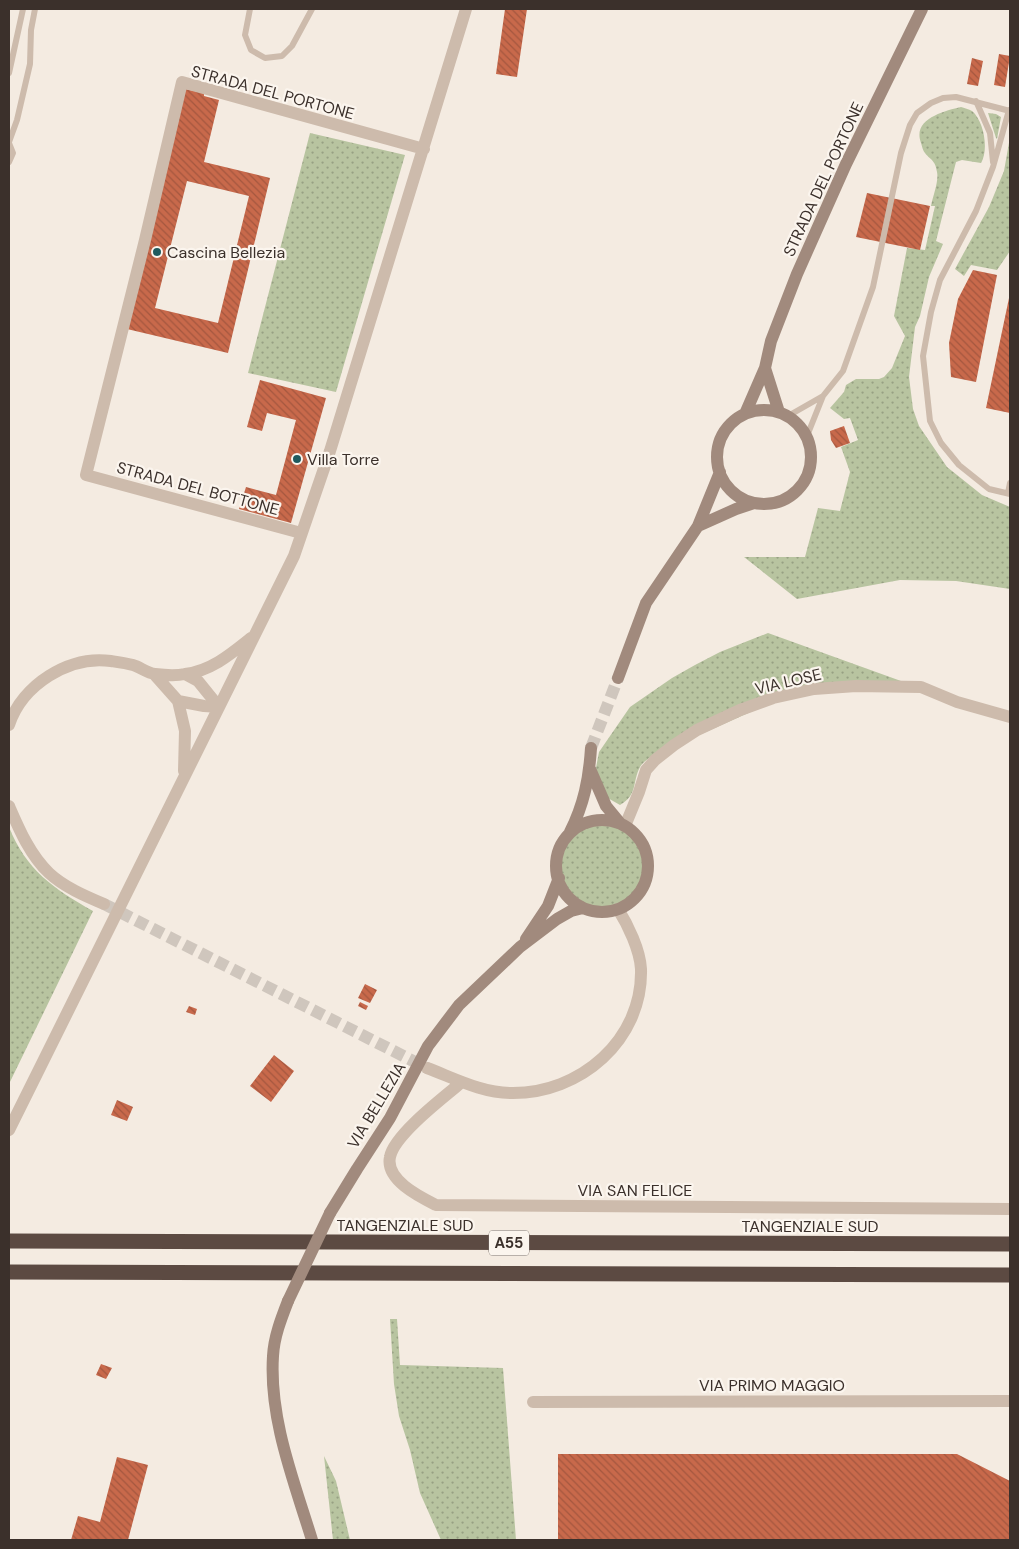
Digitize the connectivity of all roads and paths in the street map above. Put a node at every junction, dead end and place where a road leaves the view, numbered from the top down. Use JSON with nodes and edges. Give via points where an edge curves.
{"nodes":[{"id":1,"x":23,"y":9,"type":"edge"},
{"id":2,"x":35,"y":9,"type":"edge"},
{"id":3,"x":250,"y":9,"type":"edge"},
{"id":4,"x":312,"y":9,"type":"edge"},
{"id":5,"x":466,"y":9,"type":"edge"},
{"id":6,"x":922,"y":9,"type":"edge"},
{"id":7,"x":9,"y":73,"type":"edge"},
{"id":8,"x":976,"y":101,"type":"junction"},
{"id":9,"x":1010,"y":110,"type":"edge"},
{"id":10,"x":9,"y":143,"type":"edge"},
{"id":11,"x":424,"y":149,"type":"junction"},
{"id":12,"x":9,"y":162,"type":"edge"},
{"id":13,"x":993,"y":167,"type":"junction"},
{"id":14,"x":765,"y":368,"type":"junction"},
{"id":15,"x":823,"y":396,"type":"junction"},
{"id":16,"x":744,"y":414,"type":"junction"},
{"id":17,"x":784,"y":414,"type":"junction"},
{"id":18,"x":807,"y":436,"type":"junction"},
{"id":19,"x":720,"y":472,"type":"junction"},
{"id":20,"x":86,"y":475,"type":"joint"},
{"id":21,"x":1010,"y":483,"type":"edge"},
{"id":22,"x":1009,"y":494,"type":"edge"},
{"id":23,"x":754,"y":503,"type":"junction"},
{"id":24,"x":698,"y":526,"type":"junction"},
{"id":25,"x":301,"y":534,"type":"junction"},
{"id":26,"x":254,"y":637,"type":"junction"},
{"id":27,"x":154,"y":674,"type":"junction"},
{"id":28,"x":185,"y":674,"type":"junction"},
{"id":29,"x":618,"y":678,"type":"tunnel mouth"},
{"id":30,"x":178,"y":701,"type":"junction"},
{"id":31,"x":219,"y":707,"type":"junction"},
{"id":32,"x":1010,"y":717,"type":"edge"},
{"id":33,"x":9,"y":725,"type":"edge"},
{"id":34,"x":592,"y":748,"type":"tunnel mouth"},
{"id":35,"x":590,"y":769,"type":"junction"},
{"id":36,"x":184,"y":778,"type":"junction"},
{"id":37,"x":9,"y":806,"type":"edge"},
{"id":38,"x":623,"y":825,"type":"junction"},
{"id":39,"x":569,"y":834,"type":"junction"},
{"id":40,"x":559,"y":878,"type":"junction"},
{"id":41,"x":104,"y":904,"type":"tunnel mouth"},
{"id":42,"x":583,"y":908,"type":"junction"},
{"id":43,"x":618,"y":909,"type":"junction"},
{"id":44,"x":520,"y":947,"type":"junction"},
{"id":45,"x":428,"y":1068,"type":"tunnel mouth"},
{"id":46,"x":462,"y":1082,"type":"junction"},
{"id":47,"x":9,"y":1130,"type":"edge"},
{"id":48,"x":1010,"y":1208,"type":"edge"},
{"id":49,"x":9,"y":1241,"type":"edge"},
{"id":50,"x":1010,"y":1244,"type":"edge"},
{"id":51,"x":9,"y":1272,"type":"edge"},
{"id":52,"x":1010,"y":1274,"type":"edge"},
{"id":53,"x":1010,"y":1401,"type":"edge"},
{"id":54,"x":534,"y":1402,"type":"dead end"},
{"id":55,"x":312,"y":1540,"type":"edge"}],
"edges":[{"from":1,"to":7,"type":"lane"},
{"from":2,"to":10,"type":"lane","via":[[30,64]]},
{"from":3,"to":4,"type":"lane","via":[[245,35],[251,50],[265,58],[282,56],[292,46]]},
{"from":5,"to":11,"type":"street"},
{"from":6,"to":14,"type":"street","name":"STRADA DEL PORTONE","via":[[846,164],[797,274],[771,341]]},
{"from":8,"to":9,"type":"lane"},
{"from":8,"to":13,"type":"lane","via":[[990,133]]},
{"from":8,"to":15,"type":"lane","via":[[943,98],[917,113],[910,125],[901,153],[873,287],[843,371]]},
{"from":9,"to":13,"type":"lane"},
{"from":10,"to":12,"type":"lane","via":[[13,154]]},
{"from":11,"to":20,"type":"street","name":"STRADA DEL PORTONE","via":[[182,82]]},
{"from":11,"to":25,"type":"street"},
{"from":13,"to":22,"type":"lane","via":[[976,211],[940,280],[922,356],[930,421],[941,443],[959,465],[989,489]]},
{"from":14,"to":16,"type":"street","name":"STRADA DEL PORTONE"},
{"from":14,"to":17,"type":"street"},
{"from":15,"to":17,"type":"lane"},
{"from":15,"to":18,"type":"lane"},
{"from":16,"to":17,"type":"street","via":[[760,410]]},
{"from":16,"to":19,"type":"street","via":[[722,436],[718,451]]},
{"from":17,"to":18,"type":"street"},
{"from":18,"to":23,"type":"street","via":[[811,466],[806,480],[784,500]]},
{"from":19,"to":23,"type":"street","via":[[732,491]]},
{"from":19,"to":24,"type":"street"},
{"from":20,"to":25,"type":"street","name":"STRADA DEL BOTTONE"},
{"from":21,"to":22,"type":"lane"},
{"from":23,"to":24,"type":"street"},
{"from":24,"to":29,"type":"street","via":[[646,603]]},
{"from":25,"to":26,"type":"street","via":[[294,556]]},
{"from":26,"to":28,"type":"street","via":[[225,659]]},
{"from":26,"to":31,"type":"street"},
{"from":27,"to":28,"type":"street"},
{"from":27,"to":30,"type":"street"},
{"from":27,"to":33,"type":"street","via":[[109,660],[84,661],[62,668],[40,682],[23,699]]},
{"from":28,"to":31,"type":"street","via":[[198,681]]},
{"from":30,"to":31,"type":"street"},
{"from":30,"to":36,"type":"street","via":[[185,731]]},
{"from":31,"to":36,"type":"street"},
{"from":32,"to":38,"type":"street","name":"VIA LOSE","via":[[957,702],[921,687],[814,689],[773,698],[697,730],[655,760],[646,770],[636,801]]},
{"from":34,"to":35,"type":"street","name":"VIA BELLEZIA"},
{"from":35,"to":38,"type":"street","name":"VIA BELLEZIA","via":[[606,806]]},
{"from":35,"to":39,"type":"street","name":"VIA BELLEZIA","via":[[580,811]]},
{"from":36,"to":47,"type":"street"},
{"from":37,"to":41,"type":"street","via":[[22,835],[49,873]]},
{"from":38,"to":39,"type":"street","via":[[598,820],[586,823]]},
{"from":38,"to":43,"type":"street","name":"VIA BELLEZIA","via":[[636,834],[648,863],[642,890]]},
{"from":39,"to":40,"type":"street","name":"VIA BELLEZIA","via":[[560,847],[556,865]]},
{"from":40,"to":42,"type":"street","name":"VIA BELLEZIA","via":[[565,893]]},
{"from":40,"to":44,"type":"street","name":"VIA BELLEZIA","via":[[548,906]]},
{"from":42,"to":43,"type":"street","name":"VIA BELLEZIA","via":[[600,912]]},
{"from":42,"to":44,"type":"street","name":"VIA BELLEZIA","via":[[557,919]]},
{"from":43,"to":46,"type":"street","via":[[626,921],[641,967],[635,1012],[617,1044],[590,1069],[561,1085],[542,1090],[510,1093]]},
{"from":44,"to":55,"type":"street","name":"VIA BELLEZIA","bridge":true,"via":[[459,1005],[428,1046],[390,1118],[330,1213],[278,1324],[273,1356],[275,1405],[289,1466]]},
{"from":45,"to":46,"type":"street"},
{"from":46,"to":48,"type":"street","name":"VIA SAN FELICE","via":[[411,1126],[389,1158],[399,1181],[409,1191],[436,1205]]},
{"from":49,"to":50,"type":"highway","name":"TANGENZIALE SUD","number":"A55"},
{"from":51,"to":52,"type":"highway","number":"A55"},
{"from":53,"to":54,"type":"street","name":"VIA PRIMO MAGGIO"}]}
